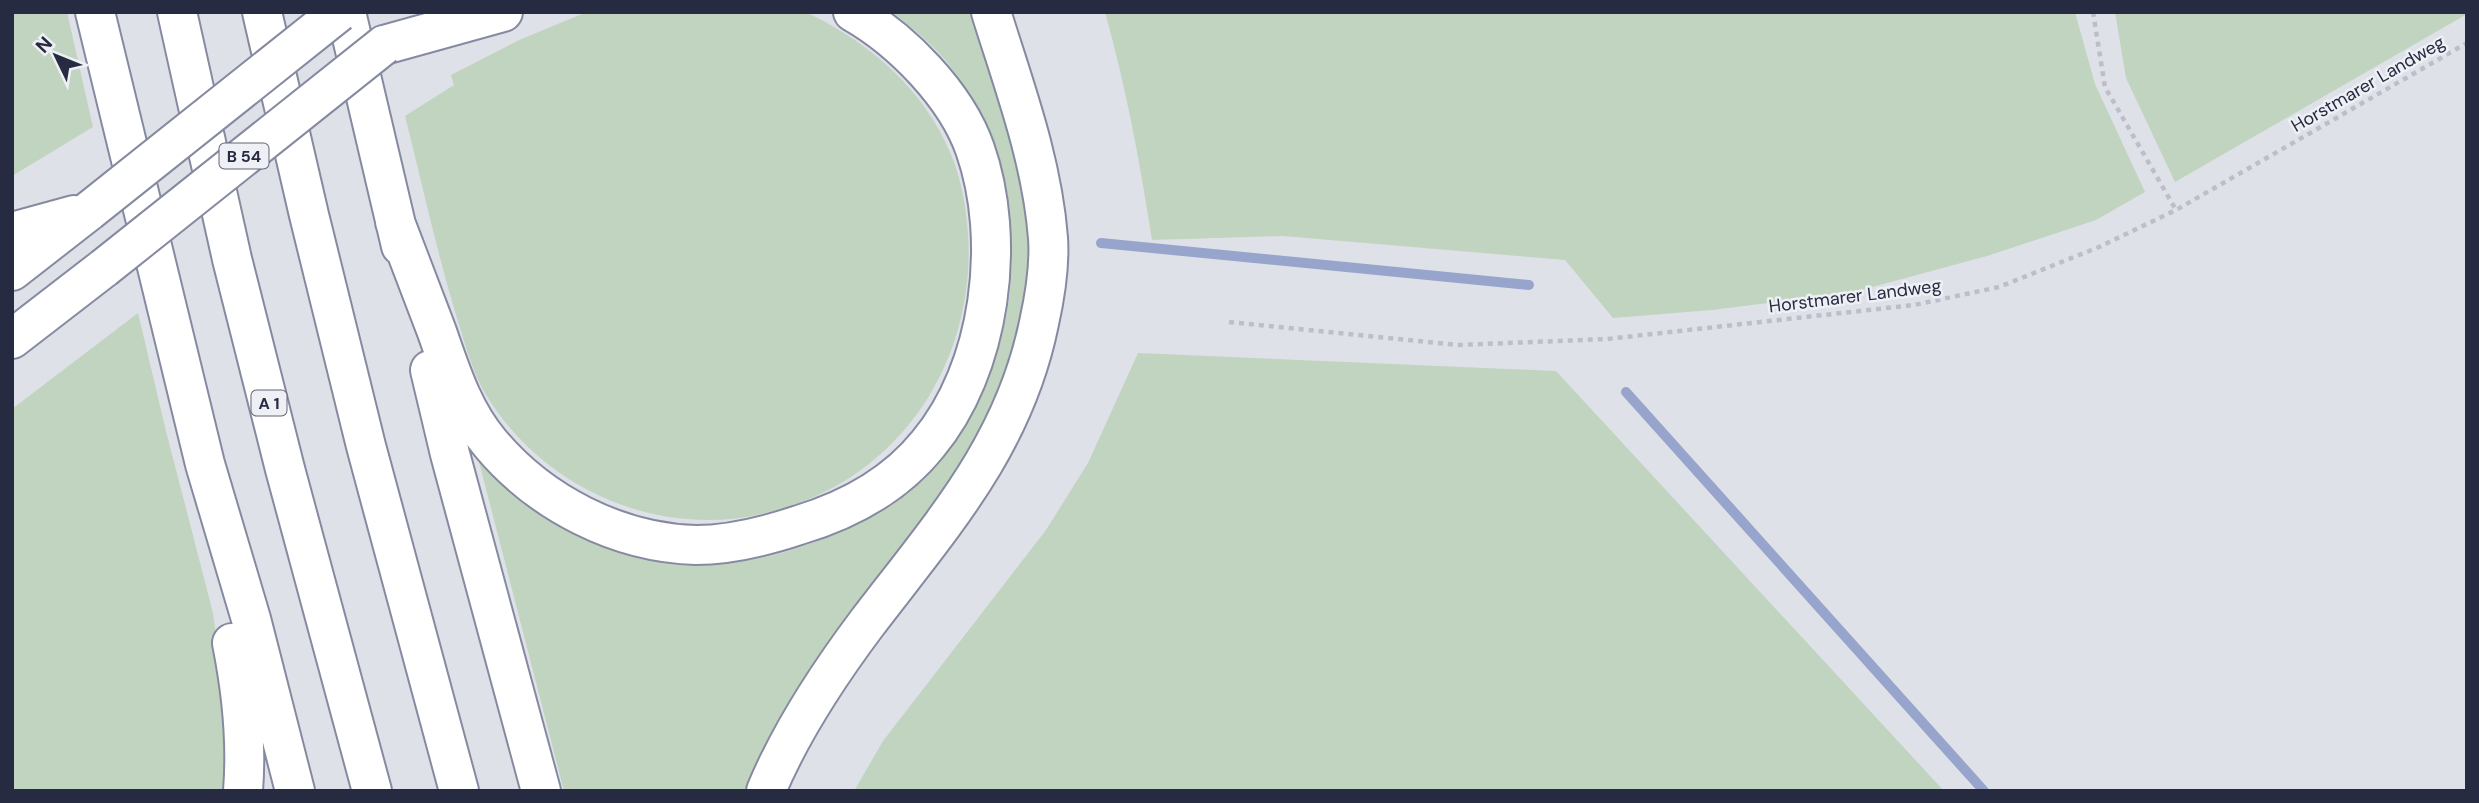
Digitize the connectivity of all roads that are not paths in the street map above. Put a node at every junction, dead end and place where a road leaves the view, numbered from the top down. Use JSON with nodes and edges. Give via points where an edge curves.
{"nodes":[{"id":1,"x":95,"y":12,"type":"edge"},
{"id":2,"x":177,"y":12,"type":"edge"},
{"id":3,"x":262,"y":12,"type":"edge"},
{"id":4,"x":339,"y":12,"type":"edge"},
{"id":5,"x":346,"y":12,"type":"edge"},
{"id":6,"x":424,"y":12,"type":"edge"},
{"id":7,"x":503,"y":12,"type":"edge"},
{"id":8,"x":853,"y":12,"type":"edge"},
{"id":9,"x":991,"y":12,"type":"edge"},
{"id":10,"x":384,"y":45,"type":"junction"},
{"id":11,"x":89,"y":211,"type":"junction"},
{"id":12,"x":395,"y":222,"type":"junction"},
{"id":13,"x":12,"y":232,"type":"edge"},
{"id":14,"x":12,"y":271,"type":"edge"},
{"id":15,"x":12,"y":339,"type":"edge"},
{"id":16,"x":205,"y":464,"type":"junction"},
{"id":17,"x":243,"y":791,"type":"edge"},
{"id":18,"x":295,"y":791,"type":"edge"},
{"id":19,"x":372,"y":791,"type":"edge"},
{"id":20,"x":459,"y":791,"type":"edge"},
{"id":21,"x":541,"y":791,"type":"edge"},
{"id":22,"x":765,"y":791,"type":"edge"}],
"edges":[{"from":1,"to":16,"type":"highway"},
{"from":2,"to":19,"type":"highway","number":"A 1","via":[[232,259]]},
{"from":3,"to":20,"type":"highway","via":[[363,432]]},
{"from":4,"to":11,"type":"highway","bridge":true},
{"from":5,"to":12,"type":"highway"},
{"from":6,"to":10,"type":"highway","number":"B 54"},
{"from":7,"to":10,"type":"highway"},
{"from":8,"to":12,"type":"highway","via":[[908,53],[942,91],[975,147],[991,236],[990,279],[981,336],[951,413],[902,471],[866,498],[830,516],[735,542],[696,545],[620,531],[587,519],[554,499],[517,471],[464,405]]},
{"from":9,"to":22,"type":"highway","via":[[1034,150],[1048,240],[1045,297],[1034,348],[1022,388],[973,484],[801,720]]},
{"from":10,"to":15,"type":"highway","number":"B 54","bridge":true},
{"from":11,"to":13,"type":"highway"},
{"from":11,"to":14,"type":"highway"},
{"from":12,"to":21,"type":"highway","via":[[450,454]]},
{"from":16,"to":17,"type":"highway","via":[[242,692]]},
{"from":16,"to":18,"type":"highway"}]}
